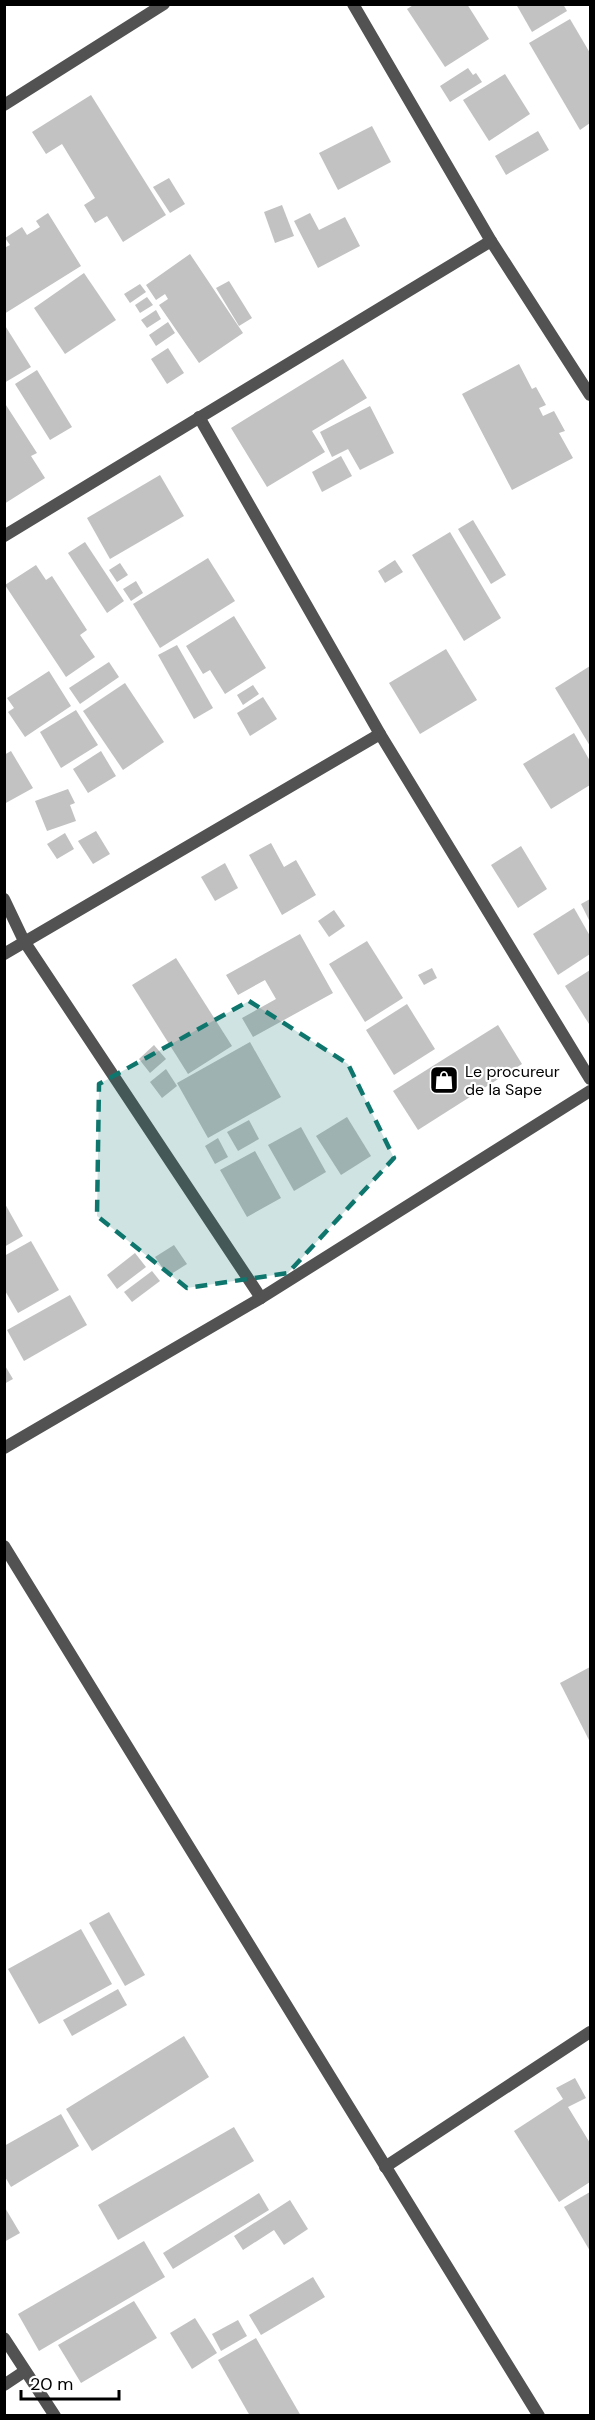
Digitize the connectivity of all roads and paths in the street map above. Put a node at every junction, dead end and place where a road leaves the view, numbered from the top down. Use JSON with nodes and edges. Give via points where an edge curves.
{"nodes":[{"id":1,"x":164,"y":4,"type":"edge"},
{"id":2,"x":352,"y":4,"type":"edge"},
{"id":3,"x":4,"y":105,"type":"edge"},
{"id":4,"x":490,"y":241,"type":"junction"},
{"id":5,"x":591,"y":395,"type":"edge"},
{"id":6,"x":200,"y":417,"type":"junction"},
{"id":7,"x":4,"y":536,"type":"edge"},
{"id":8,"x":380,"y":734,"type":"junction"},
{"id":9,"x":4,"y":899,"type":"edge"},
{"id":10,"x":24,"y":941,"type":"junction"},
{"id":11,"x":4,"y":954,"type":"edge"},
{"id":12,"x":591,"y":1079,"type":"edge"},
{"id":13,"x":591,"y":1091,"type":"edge"},
{"id":14,"x":261,"y":1298,"type":"junction"},
{"id":15,"x":4,"y":1448,"type":"edge"},
{"id":16,"x":4,"y":1546,"type":"edge"},
{"id":17,"x":591,"y":2032,"type":"edge"},
{"id":18,"x":385,"y":2167,"type":"junction"},
{"id":19,"x":4,"y":2338,"type":"edge"},
{"id":20,"x":25,"y":2371,"type":"junction"},
{"id":21,"x":4,"y":2385,"type":"edge"},
{"id":22,"x":55,"y":2415,"type":"edge"},
{"id":23,"x":539,"y":2415,"type":"edge"}],
"edges":[{"from":1,"to":3,"type":"street"},
{"from":2,"to":4,"type":"street"},
{"from":4,"to":5,"type":"street"},
{"from":4,"to":6,"type":"street"},
{"from":6,"to":7,"type":"street"},
{"from":6,"to":8,"type":"street"},
{"from":8,"to":10,"type":"street"},
{"from":8,"to":12,"type":"street"},
{"from":9,"to":10,"type":"street"},
{"from":10,"to":11,"type":"street"},
{"from":10,"to":14,"type":"street"},
{"from":13,"to":14,"type":"street"},
{"from":14,"to":15,"type":"street"},
{"from":16,"to":18,"type":"street"},
{"from":17,"to":18,"type":"street"},
{"from":18,"to":23,"type":"street"},
{"from":19,"to":20,"type":"street"},
{"from":20,"to":21,"type":"street"},
{"from":20,"to":22,"type":"street"}]}
